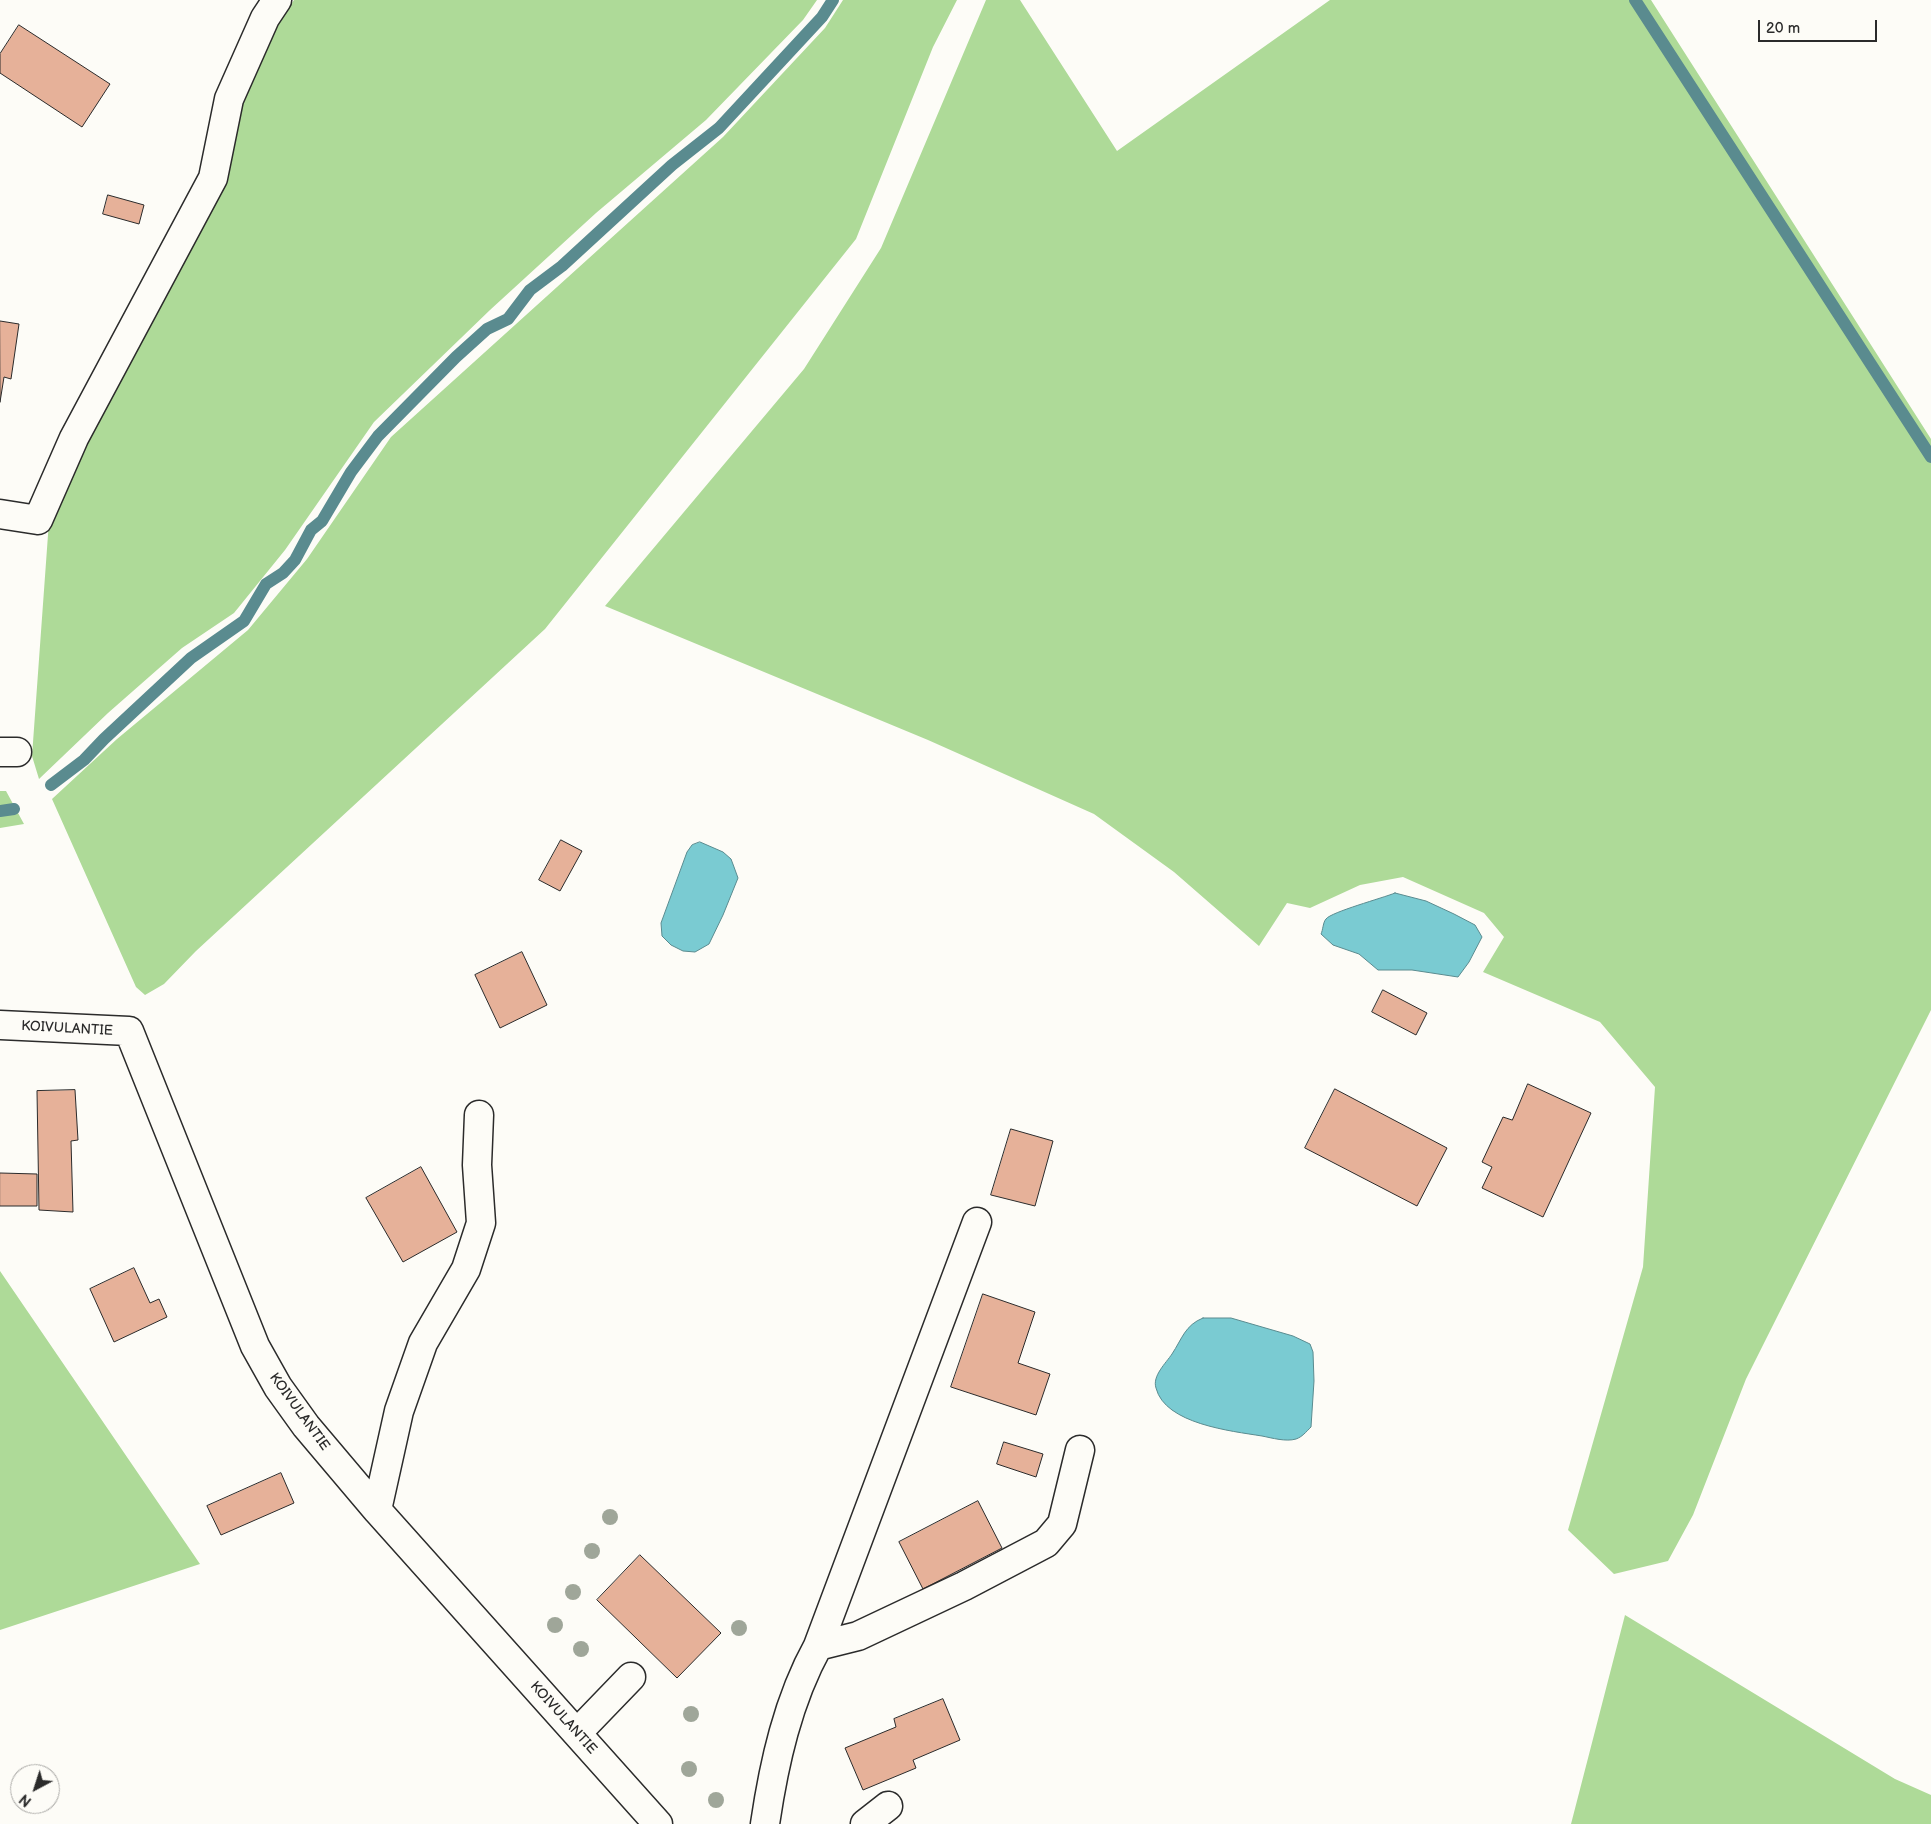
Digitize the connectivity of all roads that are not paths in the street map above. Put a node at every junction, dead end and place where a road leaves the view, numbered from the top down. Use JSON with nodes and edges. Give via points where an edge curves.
{"nodes":[{"id":1,"x":277,"y":0,"type":"edge"},
{"id":2,"x":0,"y":514,"type":"edge"},
{"id":3,"x":0,"y":1025,"type":"edge"},
{"id":4,"x":479,"y":1115,"type":"dead end"},
{"id":5,"x":977,"y":1222,"type":"dead end"},
{"id":6,"x":1080,"y":1450,"type":"dead end"},
{"id":7,"x":377,"y":1510,"type":"junction"},
{"id":8,"x":818,"y":1646,"type":"junction"},
{"id":9,"x":631,"y":1677,"type":"dead end"},
{"id":10,"x":577,"y":1733,"type":"junction"},
{"id":11,"x":888,"y":1806,"type":"dead end"},
{"id":12,"x":658,"y":1824,"type":"edge"},
{"id":13,"x":766,"y":1824,"type":"edge"},
{"id":14,"x":865,"y":1824,"type":"edge"}],
"edges":[{"from":1,"to":2,"type":"street","via":[[265,18],[229,99],[214,178],[74,438],[38,520]]},
{"from":3,"to":7,"type":"street","name":"KOIVULANTIE","via":[[129,1031],[255,1346],[278,1387],[306,1426]]},
{"from":4,"to":7,"type":"street","via":[[477,1165],[481,1223],[466,1269],[423,1344],[399,1411]]},
{"from":5,"to":8,"type":"street"},
{"from":6,"to":8,"type":"street","via":[[1062,1524],[1046,1543],[858,1636]]},
{"from":7,"to":10,"type":"street","name":"KOIVULANTIE"},
{"from":8,"to":13,"type":"street","via":[[806,1668],[783,1732]]},
{"from":9,"to":10,"type":"street"},
{"from":10,"to":12,"type":"street","name":"KOIVULANTIE"},
{"from":11,"to":14,"type":"street"}]}
